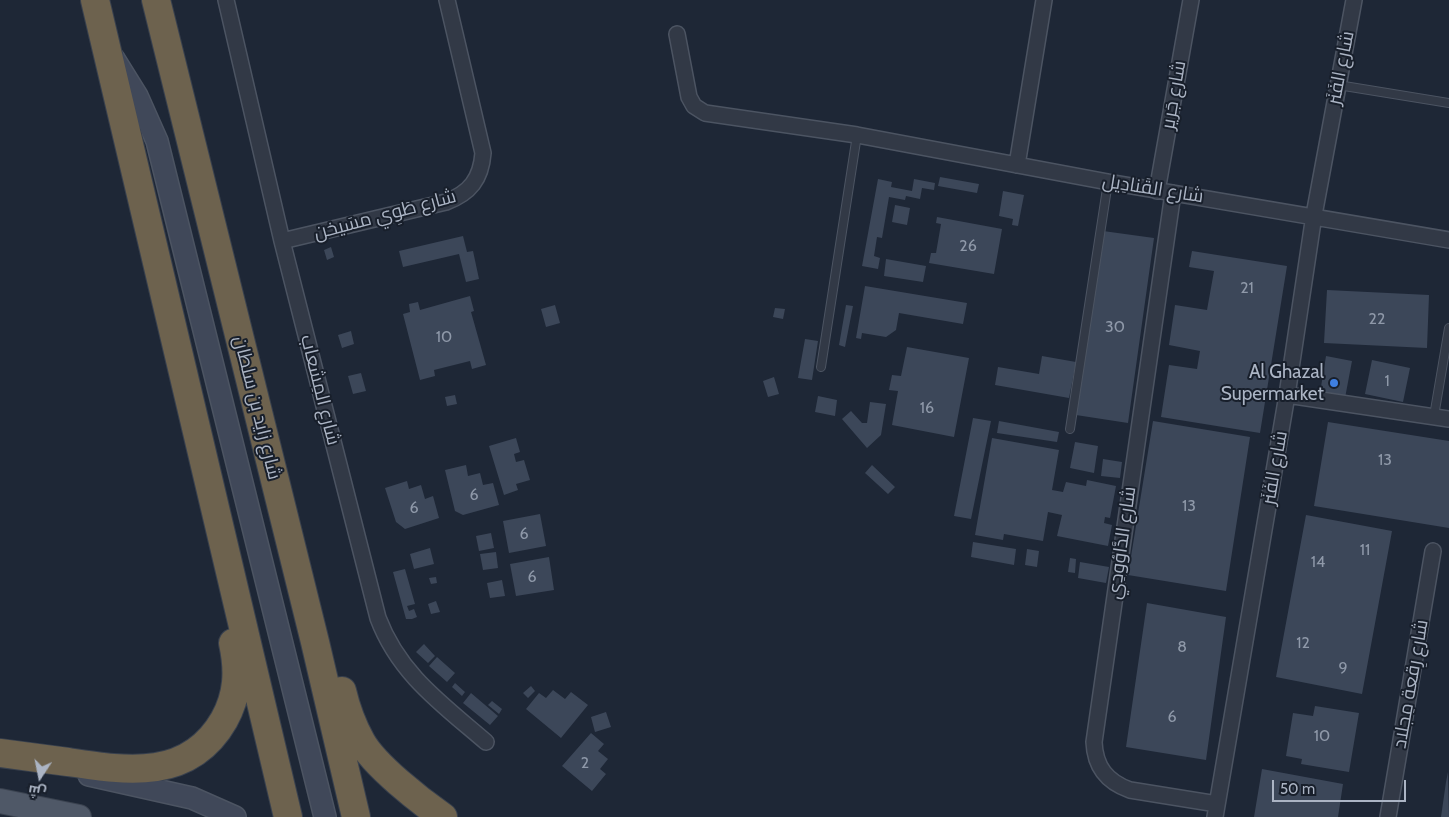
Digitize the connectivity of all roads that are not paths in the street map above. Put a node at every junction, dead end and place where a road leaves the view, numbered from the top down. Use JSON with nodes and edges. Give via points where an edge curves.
{"nodes":[{"id":1,"x":95,"y":0,"type":"edge"},
{"id":2,"x":156,"y":0,"type":"edge"},
{"id":3,"x":226,"y":0,"type":"edge"},
{"id":4,"x":447,"y":0,"type":"edge"},
{"id":5,"x":1044,"y":0,"type":"edge"},
{"id":6,"x":1191,"y":0,"type":"edge"},
{"id":7,"x":1354,"y":0,"type":"edge"},
{"id":8,"x":678,"y":34,"type":"dead end"},
{"id":9,"x":106,"y":46,"type":"junction"},
{"id":10,"x":1337,"y":84,"type":"junction"},
{"id":11,"x":1449,"y":103,"type":"edge"},
{"id":12,"x":857,"y":135,"type":"junction"},
{"id":13,"x":1017,"y":165,"type":"junction"},
{"id":14,"x":1108,"y":182,"type":"junction"},
{"id":15,"x":1158,"y":191,"type":"junction"},
{"id":16,"x":1173,"y":192,"type":"junction"},
{"id":17,"x":1314,"y":215,"type":"junction"},
{"id":18,"x":1449,"y":240,"type":"edge"},
{"id":19,"x":282,"y":241,"type":"junction"},
{"id":20,"x":1449,"y":328,"type":"edge"},
{"id":21,"x":180,"y":358,"type":"junction"},
{"id":22,"x":245,"y":360,"type":"junction"},
{"id":23,"x":821,"y":367,"type":"dead end"},
{"id":24,"x":1287,"y":395,"type":"junction"},
{"id":25,"x":1442,"y":418,"type":"edge"},
{"id":26,"x":1070,"y":429,"type":"dead end"},
{"id":27,"x":1433,"y":551,"type":"dead end"},
{"id":28,"x":486,"y":742,"type":"dead end"},
{"id":29,"x":0,"y":754,"type":"edge"},
{"id":30,"x":0,"y":801,"type":"edge"},
{"id":31,"x":196,"y":808,"type":"edge"},
{"id":32,"x":1216,"y":810,"type":"edge"},
{"id":33,"x":79,"y":817,"type":"edge"},
{"id":34,"x":235,"y":817,"type":"edge"},
{"id":35,"x":288,"y":817,"type":"edge"},
{"id":36,"x":325,"y":817,"type":"edge"},
{"id":37,"x":356,"y":817,"type":"edge"},
{"id":38,"x":443,"y":817,"type":"edge"},
{"id":39,"x":1388,"y":817,"type":"edge"}],
"edges":[{"from":1,"to":9,"type":"highway"},
{"from":2,"to":22,"type":"highway","name":"شارع زايد بن سلطان"},
{"from":3,"to":19,"type":"street","name":"شارع المِشعاب"},
{"from":4,"to":19,"type":"street","name":"شارع طَوِي مسَيخن","via":[[483,153],[477,179],[469,190],[446,202]]},
{"from":5,"to":13,"type":"street"},
{"from":6,"to":15,"type":"street","name":"شارع جَرير"},
{"from":7,"to":10,"type":"street","name":"شارع الفَنَر"},
{"from":8,"to":12,"type":"street","name":"شارع القَنادِيل","via":[[689,97],[694,106],[705,113]]},
{"from":9,"to":21,"type":"highway"},
{"from":9,"to":36,"type":"main road","via":[[137,96],[157,141]]},
{"from":10,"to":11,"type":"lane"},
{"from":10,"to":17,"type":"street","name":"شارع الفَنَر"},
{"from":12,"to":13,"type":"street","name":"شارع القَنادِيل"},
{"from":12,"to":23,"type":"lane"},
{"from":13,"to":14,"type":"street","name":"شارع القَنادِيل"},
{"from":14,"to":15,"type":"street","name":"شارع القَنادِيل"},
{"from":14,"to":26,"type":"lane"},
{"from":15,"to":16,"type":"street","name":"شارع القَنادِيل"},
{"from":16,"to":17,"type":"street","name":"شارع القَنادِيل"},
{"from":16,"to":32,"type":"street","name":"شارع الدَّاوُودِي","via":[[1094,742],[1099,768],[1118,786]]},
{"from":17,"to":18,"type":"street","name":"شارع القَنادِيل"},
{"from":17,"to":24,"type":"street","name":"شارع الفَنَر"},
{"from":19,"to":28,"type":"street","name":"شارع المِشعاب","via":[[384,633],[410,674]]},
{"from":20,"to":25,"type":"lane"},
{"from":21,"to":29,"type":"highway","via":[[184,446],[236,660],[237,685],[232,705],[220,727],[202,747],[162,768],[103,769]]},
{"from":21,"to":35,"type":"highway"},
{"from":22,"to":37,"type":"highway","name":"شارع زايد بن سلطان"},
{"from":22,"to":38,"type":"highway","via":[[276,430],[346,708],[362,743],[400,783]]},
{"from":24,"to":25,"type":"street"},
{"from":24,"to":32,"type":"street","name":"شارع الفَنَر"},
{"from":27,"to":39,"type":"street","name":"شارع رِقعة مِجلاد"},
{"from":29,"to":31,"type":"main road"},
{"from":30,"to":33,"type":"main road"},
{"from":31,"to":34,"type":"main road"}]}
